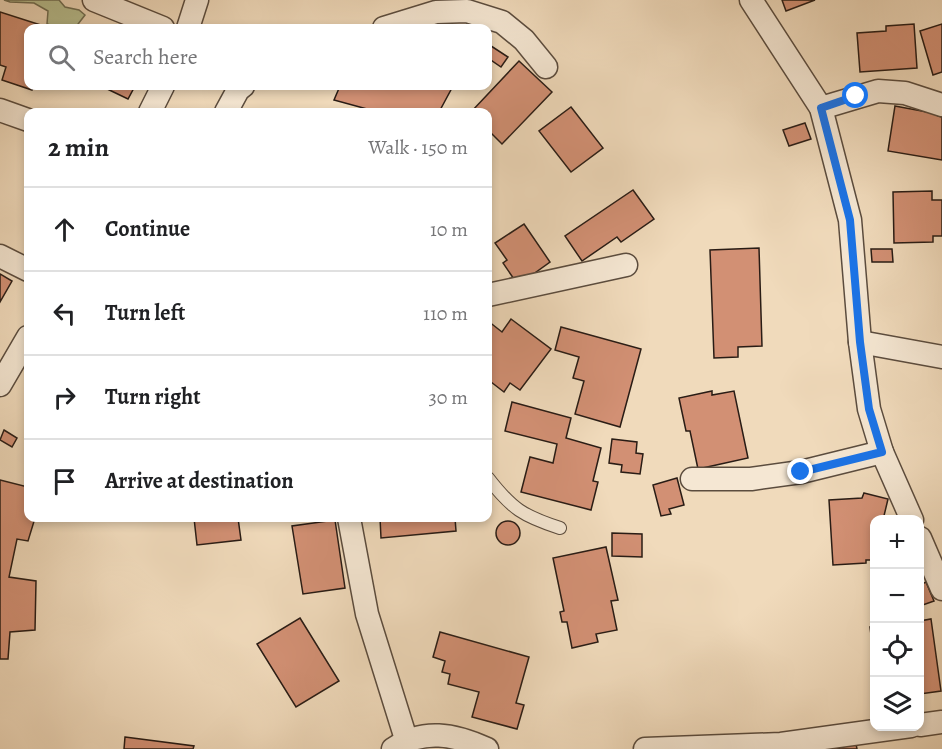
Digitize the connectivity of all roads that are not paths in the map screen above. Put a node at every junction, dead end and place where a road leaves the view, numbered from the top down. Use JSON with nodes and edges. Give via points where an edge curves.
{"nodes":[{"id":1,"x":94,"y":0,"type":"edge"},
{"id":2,"x":197,"y":0,"type":"edge"},
{"id":3,"x":752,"y":0,"type":"edge"},
{"id":4,"x":153,"y":24,"type":"edge"},
{"id":5,"x":189,"y":24,"type":"edge"},
{"id":6,"x":397,"y":24,"type":"edge"},
{"id":7,"x":546,"y":67,"type":"dead end"},
{"id":8,"x":161,"y":90,"type":"edge"},
{"id":9,"x":238,"y":90,"type":"edge"},
{"id":10,"x":942,"y":105,"type":"edge"},
{"id":11,"x":152,"y":108,"type":"edge"},
{"id":12,"x":228,"y":108,"type":"edge"},
{"id":13,"x":821,"y":108,"type":"junction"},
{"id":14,"x":0,"y":110,"type":"edge"},
{"id":15,"x":24,"y":119,"type":"edge"},
{"id":16,"x":0,"y":256,"type":"edge"},
{"id":17,"x":626,"y":265,"type":"dead end"},
{"id":18,"x":24,"y":268,"type":"edge"},
{"id":19,"x":492,"y":294,"type":"edge"},
{"id":20,"x":860,"y":342,"type":"junction"},
{"id":21,"x":24,"y":345,"type":"edge"},
{"id":22,"x":942,"y":357,"type":"edge"},
{"id":23,"x":0,"y":385,"type":"edge"},
{"id":24,"x":882,"y":452,"type":"junction"},
{"id":25,"x":692,"y":479,"type":"dead end"},
{"id":26,"x":492,"y":483,"type":"edge"},
{"id":27,"x":910,"y":515,"type":"edge"},
{"id":28,"x":350,"y":522,"type":"edge"},
{"id":29,"x":560,"y":528,"type":"dead end"},
{"id":30,"x":924,"y":547,"type":"edge"},
{"id":31,"x":942,"y":589,"type":"edge"},
{"id":32,"x":942,"y":722,"type":"edge"},
{"id":33,"x":924,"y":724,"type":"edge"},
{"id":34,"x":875,"y":731,"type":"edge"},
{"id":35,"x":399,"y":744,"type":"edge"},
{"id":36,"x":487,"y":749,"type":"edge"},
{"id":37,"x":645,"y":749,"type":"edge"}],
"edges":[{"from":1,"to":4,"type":"street"},
{"from":2,"to":5,"type":"street"},
{"from":3,"to":13,"type":"street"},
{"from":6,"to":7,"type":"street","via":[[436,12],[467,11],[502,22],[524,40]]},
{"from":8,"to":11,"type":"street"},
{"from":9,"to":12,"type":"street"},
{"from":10,"to":13,"type":"street","via":[[905,93],[878,91]]},
{"from":13,"to":20,"type":"street","via":[[850,220]]},
{"from":14,"to":15,"type":"street"},
{"from":16,"to":18,"type":"street"},
{"from":17,"to":19,"type":"street"},
{"from":20,"to":22,"type":"street"},
{"from":20,"to":24,"type":"street","via":[[869,409]]},
{"from":21,"to":23,"type":"street"},
{"from":24,"to":25,"type":"street","via":[[791,473]]},
{"from":24,"to":27,"type":"street"},
{"from":26,"to":29,"type":"lane","via":[[517,511]]},
{"from":28,"to":35,"type":"street","via":[[367,614]]},
{"from":30,"to":31,"type":"street"},
{"from":32,"to":33,"type":"street"},
{"from":34,"to":37,"type":"street","via":[[781,744]]},
{"from":35,"to":36,"type":"street","via":[[442,734]]}]}
